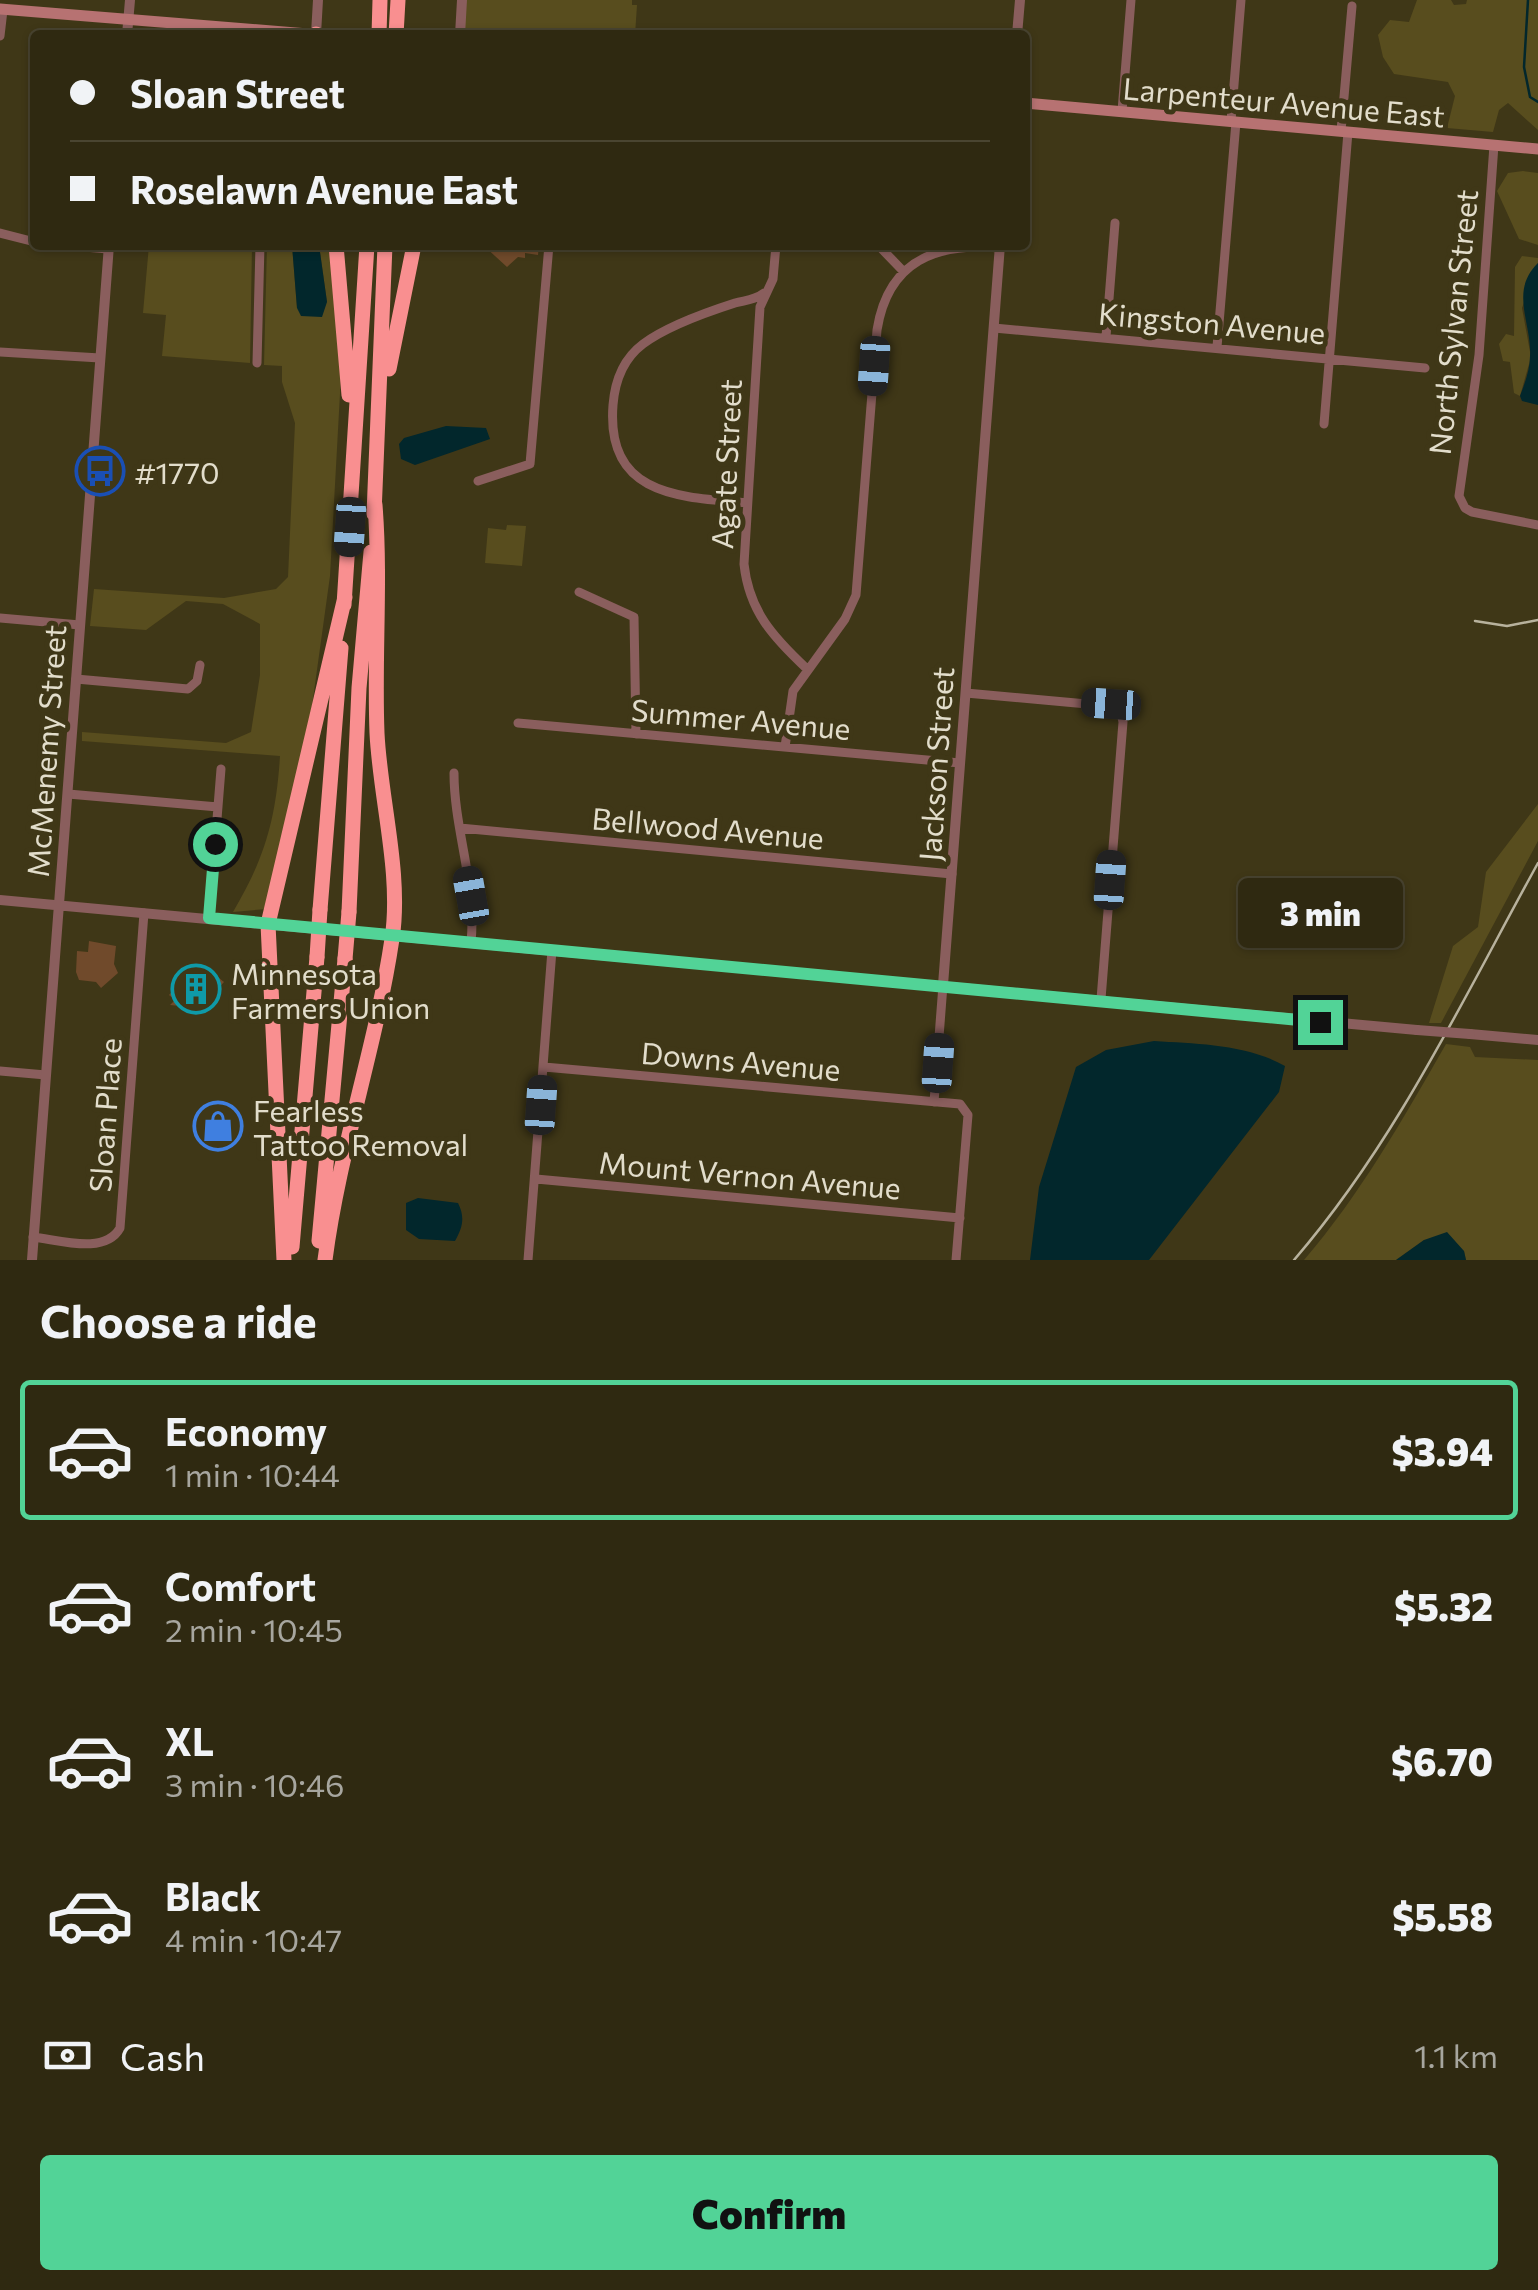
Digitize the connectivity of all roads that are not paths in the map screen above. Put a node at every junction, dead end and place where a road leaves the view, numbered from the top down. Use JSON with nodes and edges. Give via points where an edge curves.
{"nodes":[{"id":1,"x":130,"y":0,"type":"edge"},
{"id":2,"x":318,"y":0,"type":"edge"},
{"id":3,"x":380,"y":0,"type":"edge"},
{"id":4,"x":398,"y":0,"type":"edge"},
{"id":5,"x":462,"y":0,"type":"edge"},
{"id":6,"x":1020,"y":0,"type":"edge"},
{"id":7,"x":1131,"y":0,"type":"edge"},
{"id":8,"x":1242,"y":0,"type":"edge"},
{"id":9,"x":1352,"y":6,"type":"dead end"},
{"id":10,"x":1,"y":10,"type":"edge"},
{"id":11,"x":128,"y":18,"type":"junction"},
{"id":12,"x":127,"y":30,"type":"edge"},
{"id":13,"x":239,"y":30,"type":"edge"},
{"id":14,"x":318,"y":30,"type":"edge"},
{"id":15,"x":378,"y":30,"type":"edge"},
{"id":16,"x":396,"y":30,"type":"edge"},
{"id":17,"x":460,"y":30,"type":"edge"},
{"id":18,"x":1017,"y":30,"type":"edge"},
{"id":19,"x":0,"y":36,"type":"edge"},
{"id":20,"x":1030,"y":102,"type":"edge"},
{"id":21,"x":1122,"y":111,"type":"junction"},
{"id":22,"x":1234,"y":122,"type":"junction"},
{"id":23,"x":1345,"y":131,"type":"junction"},
{"id":24,"x":1494,"y":145,"type":"junction"},
{"id":25,"x":1538,"y":149,"type":"edge"},
{"id":26,"x":1115,"y":223,"type":"dead end"},
{"id":27,"x":0,"y":232,"type":"edge"},
{"id":28,"x":30,"y":241,"type":"edge"},
{"id":29,"x":108,"y":250,"type":"edge"},
{"id":30,"x":260,"y":250,"type":"edge"},
{"id":31,"x":336,"y":250,"type":"edge"},
{"id":32,"x":367,"y":250,"type":"edge"},
{"id":33,"x":385,"y":250,"type":"edge"},
{"id":34,"x":413,"y":250,"type":"edge"},
{"id":35,"x":549,"y":250,"type":"edge"},
{"id":36,"x":776,"y":250,"type":"edge"},
{"id":37,"x":883,"y":250,"type":"edge"},
{"id":38,"x":943,"y":250,"type":"edge"},
{"id":39,"x":1000,"y":250,"type":"edge"},
{"id":40,"x":904,"y":272,"type":"junction"},
{"id":41,"x":766,"y":292,"type":"junction"},
{"id":42,"x":994,"y":328,"type":"junction"},
{"id":43,"x":1106,"y":338,"type":"junction"},
{"id":44,"x":1218,"y":347,"type":"junction"},
{"id":45,"x":0,"y":352,"type":"edge"},
{"id":46,"x":1328,"y":357,"type":"junction"},
{"id":47,"x":100,"y":358,"type":"junction"},
{"id":48,"x":257,"y":364,"type":"dead end"},
{"id":49,"x":1425,"y":368,"type":"dead end"},
{"id":50,"x":1324,"y":424,"type":"dead end"},
{"id":51,"x":378,"y":432,"type":"junction"},
{"id":52,"x":354,"y":459,"type":"junction"},
{"id":53,"x":478,"y":481,"type":"dead end"},
{"id":54,"x":747,"y":503,"type":"junction"},
{"id":55,"x":375,"y":504,"type":"junction"},
{"id":56,"x":1538,"y":525,"type":"edge"},
{"id":57,"x":580,"y":592,"type":"dead end"},
{"id":58,"x":345,"y":598,"type":"junction"},
{"id":59,"x":0,"y":618,"type":"edge"},
{"id":60,"x":80,"y":624,"type":"junction"},
{"id":61,"x":200,"y":665,"type":"dead end"},
{"id":62,"x":806,"y":668,"type":"junction"},
{"id":63,"x":76,"y":680,"type":"junction"},
{"id":64,"x":966,"y":693,"type":"junction"},
{"id":65,"x":518,"y":723,"type":"dead end"},
{"id":66,"x":636,"y":734,"type":"junction"},
{"id":67,"x":785,"y":747,"type":"junction"},
{"id":68,"x":960,"y":764,"type":"junction"},
{"id":69,"x":222,"y":768,"type":"dead end"},
{"id":70,"x":454,"y":773,"type":"dead end"},
{"id":71,"x":68,"y":794,"type":"junction"},
{"id":72,"x":218,"y":807,"type":"junction"},
{"id":73,"x":460,"y":828,"type":"junction"},
{"id":74,"x":952,"y":874,"type":"junction"},
{"id":75,"x":0,"y":900,"type":"edge"},
{"id":76,"x":58,"y":905,"type":"junction"},
{"id":77,"x":144,"y":913,"type":"junction"},
{"id":78,"x":209,"y":918,"type":"junction"},
{"id":79,"x":268,"y":924,"type":"junction"},
{"id":80,"x":393,"y":935,"type":"junction"},
{"id":81,"x":471,"y":942,"type":"junction"},
{"id":82,"x":552,"y":950,"type":"junction"},
{"id":83,"x":943,"y":985,"type":"junction"},
{"id":84,"x":1101,"y":999,"type":"junction"},
{"id":85,"x":1538,"y":1040,"type":"edge"},
{"id":86,"x":544,"y":1068,"type":"junction"},
{"id":87,"x":0,"y":1072,"type":"edge"},
{"id":88,"x":46,"y":1075,"type":"junction"},
{"id":89,"x":934,"y":1102,"type":"junction"},
{"id":90,"x":536,"y":1180,"type":"junction"},
{"id":91,"x":960,"y":1218,"type":"junction"},
{"id":92,"x":34,"y":1237,"type":"junction"},
{"id":93,"x":32,"y":1260,"type":"edge"},
{"id":94,"x":288,"y":1260,"type":"edge"},
{"id":95,"x":318,"y":1260,"type":"edge"},
{"id":96,"x":325,"y":1260,"type":"edge"},
{"id":97,"x":528,"y":1260,"type":"edge"},
{"id":98,"x":956,"y":1260,"type":"edge"}],
"edges":[{"from":1,"to":11,"type":"street"},
{"from":2,"to":14,"type":"street"},
{"from":3,"to":15,"type":"highway"},
{"from":4,"to":16,"type":"highway"},
{"from":5,"to":17,"type":"street"},
{"from":6,"to":18,"type":"street"},
{"from":7,"to":21,"type":"street"},
{"from":8,"to":22,"type":"street"},
{"from":9,"to":23,"type":"street"},
{"from":10,"to":11,"type":"main road"},
{"from":10,"to":19,"type":"street"},
{"from":11,"to":12,"type":"street"},
{"from":11,"to":13,"type":"main road"},
{"from":20,"to":21,"type":"main road","name":"Larpenteur Avenue East"},
{"from":21,"to":22,"type":"main road","name":"Larpenteur Avenue East"},
{"from":22,"to":23,"type":"main road","name":"Larpenteur Avenue East"},
{"from":22,"to":44,"type":"street"},
{"from":23,"to":24,"type":"main road","name":"Larpenteur Avenue East"},
{"from":23,"to":46,"type":"street"},
{"from":24,"to":25,"type":"main road","name":"Larpenteur Avenue East"},
{"from":24,"to":56,"type":"street","name":"North Sylvan Street","via":[[1479,355],[1458,484],[1472,512]]},
{"from":26,"to":43,"type":"street"},
{"from":27,"to":28,"type":"street"},
{"from":29,"to":47,"type":"street","name":"McMenemy Street"},
{"from":30,"to":48,"type":"street"},
{"from":31,"to":52,"type":"highway"},
{"from":32,"to":52,"type":"highway"},
{"from":33,"to":51,"type":"highway"},
{"from":34,"to":51,"type":"highway"},
{"from":35,"to":53,"type":"street","via":[[530,464]]},
{"from":36,"to":41,"type":"street","name":"Agate Street"},
{"from":37,"to":40,"type":"street"},
{"from":38,"to":40,"type":"street"},
{"from":39,"to":42,"type":"street","name":"Jackson Street"},
{"from":40,"to":62,"type":"street","via":[[883,303],[877,330],[856,594],[845,620]]},
{"from":41,"to":54,"type":"street","name":"Agate Street"},
{"from":41,"to":54,"type":"street","via":[[642,345],[625,362],[614,396],[618,449],[644,482],[676,496]]},
{"from":42,"to":43,"type":"street","name":"Kingston Avenue"},
{"from":42,"to":64,"type":"street","name":"Jackson Street"},
{"from":43,"to":44,"type":"street","name":"Kingston Avenue"},
{"from":44,"to":46,"type":"street","name":"Kingston Avenue"},
{"from":45,"to":47,"type":"street"},
{"from":46,"to":49,"type":"street","name":"Kingston Avenue"},
{"from":46,"to":50,"type":"street"},
{"from":47,"to":60,"type":"street","name":"McMenemy Street"},
{"from":51,"to":55,"type":"highway"},
{"from":52,"to":58,"type":"highway"},
{"from":54,"to":62,"type":"street","name":"Agate Street","via":[[749,593],[767,629]]},
{"from":55,"to":80,"type":"highway","via":[[377,732]]},
{"from":55,"to":95,"type":"highway","bridge":true},
{"from":57,"to":66,"type":"street","via":[[634,616]]},
{"from":58,"to":79,"type":"highway"},
{"from":58,"to":94,"type":"highway","bridge":true},
{"from":59,"to":60,"type":"street"},
{"from":60,"to":63,"type":"street","name":"McMenemy Street"},
{"from":61,"to":63,"type":"street","via":[[188,688]]},
{"from":62,"to":67,"type":"street","via":[[789,704]]},
{"from":63,"to":71,"type":"street","name":"McMenemy Street"},
{"from":64,"to":68,"type":"street","name":"Jackson Street"},
{"from":64,"to":84,"type":"street","via":[[1120,706]]},
{"from":65,"to":66,"type":"street","name":"Summer Avenue"},
{"from":66,"to":67,"type":"street","name":"Summer Avenue"},
{"from":67,"to":68,"type":"street","name":"Summer Avenue"},
{"from":68,"to":74,"type":"street","name":"Jackson Street"},
{"from":69,"to":72,"type":"street"},
{"from":70,"to":73,"type":"street"},
{"from":71,"to":72,"type":"street"},
{"from":71,"to":76,"type":"street","name":"McMenemy Street"},
{"from":72,"to":78,"type":"street"},
{"from":73,"to":74,"type":"street","name":"Bellwood Avenue"},
{"from":73,"to":81,"type":"street","via":[[473,909]]},
{"from":74,"to":83,"type":"street","name":"Jackson Street"},
{"from":75,"to":76,"type":"street"},
{"from":76,"to":77,"type":"street"},
{"from":76,"to":88,"type":"street","name":"McMenemy Street"},
{"from":77,"to":78,"type":"street"},
{"from":77,"to":92,"type":"street","name":"Sloan Place","via":[[120,1228],[102,1243]]},
{"from":78,"to":79,"type":"street"},
{"from":79,"to":80,"type":"street"},
{"from":79,"to":94,"type":"highway"},
{"from":80,"to":81,"type":"street"},
{"from":80,"to":96,"type":"highway"},
{"from":81,"to":82,"type":"street"},
{"from":82,"to":83,"type":"street"},
{"from":82,"to":86,"type":"street"},
{"from":83,"to":84,"type":"street"},
{"from":83,"to":89,"type":"street","name":"Jackson Street"},
{"from":84,"to":85,"type":"street","bridge":true},
{"from":86,"to":89,"type":"street","name":"Downs Avenue"},
{"from":86,"to":90,"type":"street"},
{"from":87,"to":88,"type":"street"},
{"from":88,"to":92,"type":"street","name":"McMenemy Street"},
{"from":89,"to":91,"type":"street","via":[[960,1104],[967,1112]]},
{"from":90,"to":91,"type":"street","name":"Mount Vernon Avenue"},
{"from":90,"to":97,"type":"street"},
{"from":91,"to":98,"type":"street"},
{"from":92,"to":93,"type":"street","name":"McMenemy Street"}]}
